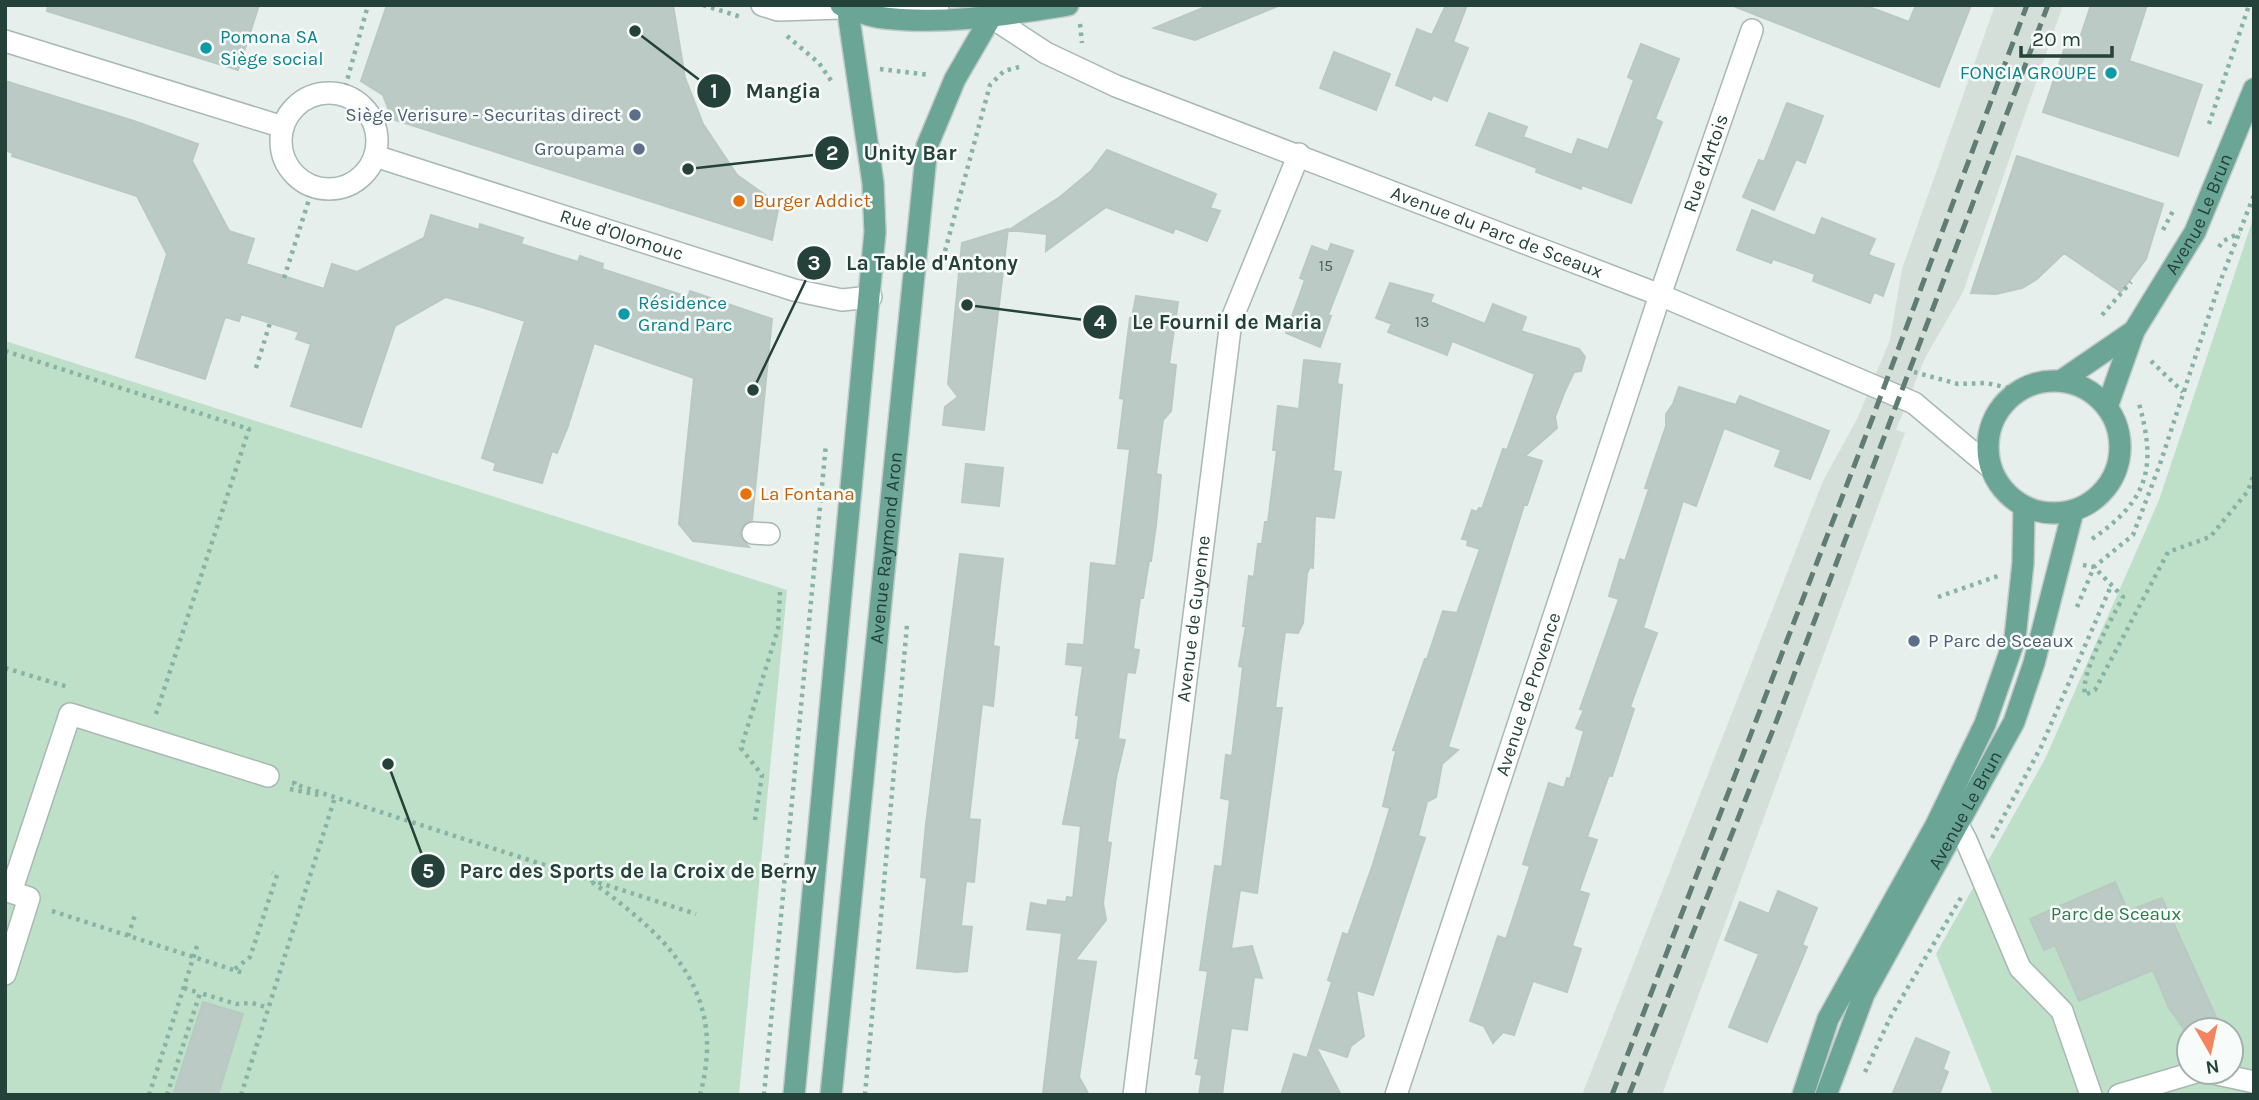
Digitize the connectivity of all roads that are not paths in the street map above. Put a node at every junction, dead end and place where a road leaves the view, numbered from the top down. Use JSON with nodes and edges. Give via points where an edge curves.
{"nodes":[{"id":1,"x":762,"y":5,"type":"edge"},
{"id":2,"x":938,"y":5,"type":"edge"},
{"id":3,"x":1068,"y":5,"type":"edge"},
{"id":4,"x":845,"y":6,"type":"edge"},
{"id":5,"x":992,"y":11,"type":"edge"},
{"id":6,"x":1752,"y":30,"type":"dead end"},
{"id":7,"x":5,"y":41,"type":"edge"},
{"id":8,"x":2254,"y":89,"type":"edge"},
{"id":9,"x":283,"y":127,"type":"junction"},
{"id":10,"x":1299,"y":154,"type":"junction"},
{"id":11,"x":375,"y":156,"type":"junction"},
{"id":12,"x":1660,"y":295,"type":"junction"},
{"id":13,"x":871,"y":297,"type":"junction"},
{"id":14,"x":2134,"y":331,"type":"junction"},
{"id":15,"x":2062,"y":381,"type":"junction"},
{"id":16,"x":2107,"y":407,"type":"junction"},
{"id":17,"x":1990,"y":467,"type":"junction"},
{"id":18,"x":2024,"y":507,"type":"junction"},
{"id":19,"x":2073,"y":511,"type":"junction"},
{"id":20,"x":268,"y":776,"type":"road end"},
{"id":21,"x":1945,"y":805,"type":"junction"},
{"id":22,"x":1958,"y":823,"type":"junction"},
{"id":23,"x":5,"y":974,"type":"edge"},
{"id":24,"x":2175,"y":1078,"type":"edge"},
{"id":25,"x":794,"y":1095,"type":"edge"},
{"id":26,"x":831,"y":1095,"type":"edge"},
{"id":27,"x":1134,"y":1095,"type":"edge"},
{"id":28,"x":1396,"y":1095,"type":"edge"},
{"id":29,"x":1803,"y":1095,"type":"edge"},
{"id":30,"x":1826,"y":1095,"type":"edge"},
{"id":31,"x":2091,"y":1095,"type":"edge"},
{"id":32,"x":2119,"y":1095,"type":"edge"}],
"edges":[{"from":1,"to":4,"type":"street","via":[[778,10]]},
{"from":2,"to":4,"type":"street"},
{"from":3,"to":5,"type":"main road"},
{"from":4,"to":5,"type":"main road","via":[[876,17],[944,19]]},
{"from":4,"to":13,"type":"main road","name":"Avenue Raymond Aron","via":[[873,183]]},
{"from":5,"to":10,"type":"street","name":"Avenue du Parc de Sceaux","via":[[1046,53],[1087,73]]},
{"from":5,"to":26,"type":"main road","name":"Avenue Raymond Aron","via":[[955,79],[927,146]]},
{"from":6,"to":12,"type":"street","name":"Rue d'Artois"},
{"from":7,"to":9,"type":"street"},
{"from":8,"to":14,"type":"main road","name":"Avenue Le Brun","via":[[2195,232]]},
{"from":9,"to":11,"type":"street","via":[[300,103],[328,93],[343,95],[368,112],[377,141]]},
{"from":9,"to":11,"type":"street","via":[[280,141],[286,163],[313,187],[329,190],[350,184],[368,170]]},
{"from":10,"to":12,"type":"street","name":"Avenue du Parc de Sceaux"},
{"from":10,"to":27,"type":"street","name":"Avenue de Guyenne","via":[[1231,321]]},
{"from":11,"to":13,"type":"street","name":"Rue d'Olomouc","via":[[794,289],[842,300]]},
{"from":12,"to":17,"type":"street","name":"Avenue du Parc de Sceaux","via":[[1914,403]]},
{"from":12,"to":28,"type":"street","name":"Avenue de Provence"},
{"from":13,"to":25,"type":"main road","name":"Avenue Raymond Aron"},
{"from":14,"to":15,"type":"main road","name":"Avenue Le Brun"},
{"from":14,"to":16,"type":"main road","name":"Avenue Le Brun"},
{"from":15,"to":16,"type":"main road","via":[[2079,385]]},
{"from":15,"to":17,"type":"main road","via":[[2039,382],[2002,404],[1991,423]]},
{"from":16,"to":19,"type":"main road","via":[[2118,426],[2117,468],[2092,502]]},
{"from":17,"to":18,"type":"main road","via":[[1997,483]]},
{"from":18,"to":19,"type":"main road","via":[[2056,514]]},
{"from":18,"to":21,"type":"main road","name":"Avenue Le Brun","via":[[2015,638],[1985,724]]},
{"from":19,"to":22,"type":"main road","name":"Avenue Le Brun","via":[[2035,663],[2014,722]]},
{"from":20,"to":23,"type":"street","via":[[70,714],[11,892],[29,898]]},
{"from":21,"to":22,"type":"street"},
{"from":21,"to":29,"type":"main road","name":"Avenue Le Brun","via":[[1828,1018]]},
{"from":22,"to":30,"type":"main road","name":"Avenue Le Brun","via":[[1864,994]]},
{"from":22,"to":31,"type":"street","via":[[2020,968],[2062,1011]]},
{"from":24,"to":32,"type":"street"}]}
